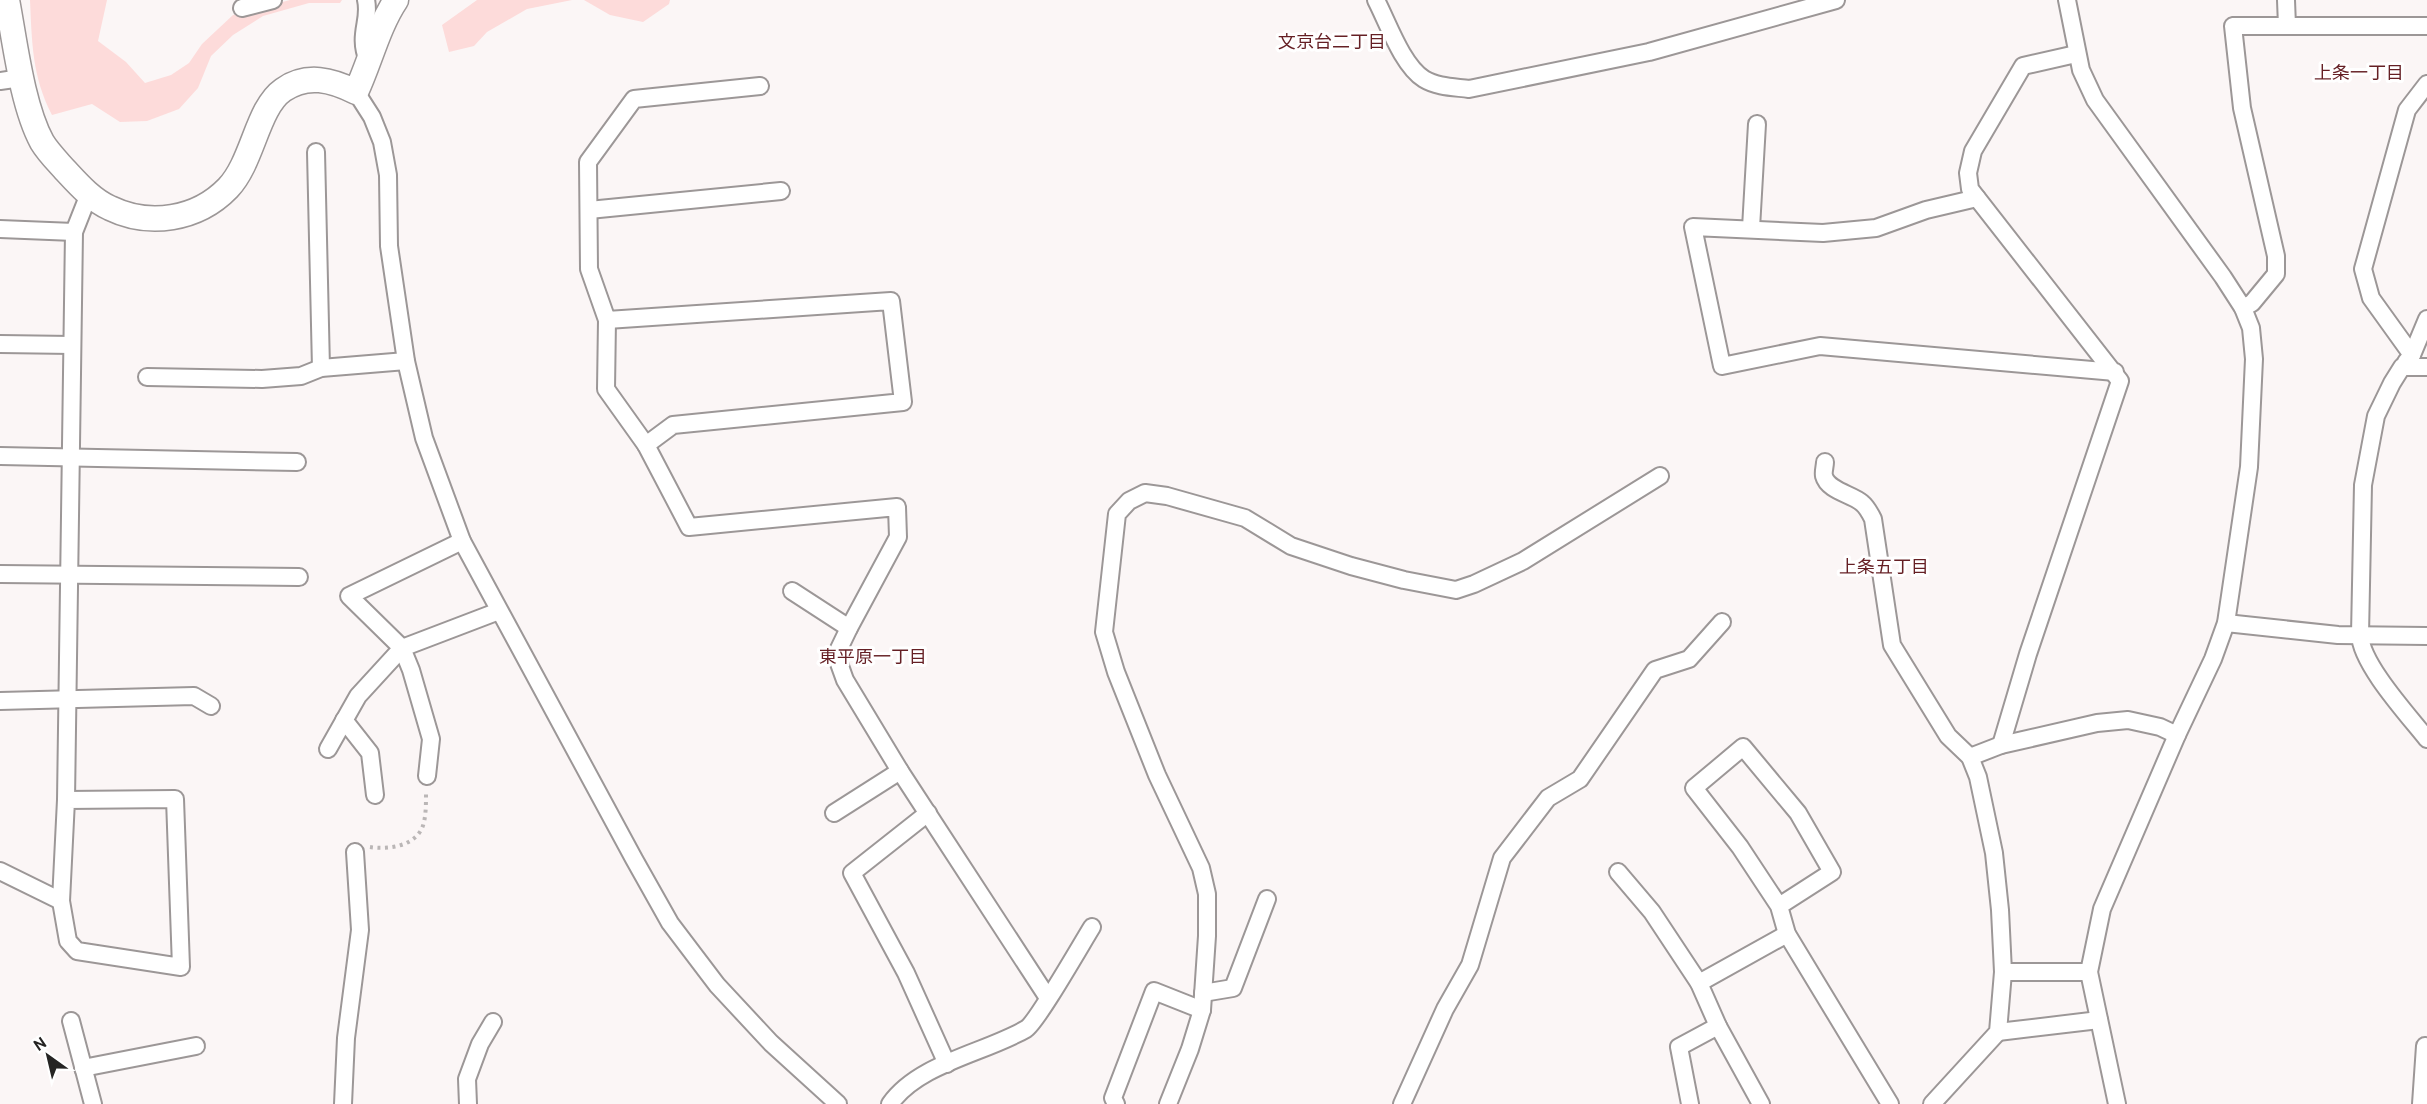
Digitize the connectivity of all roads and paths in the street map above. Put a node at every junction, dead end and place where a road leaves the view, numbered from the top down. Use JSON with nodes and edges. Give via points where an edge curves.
{"nodes":[{"id":1,"x":8,"y":0,"type":"edge"},
{"id":2,"x":273,"y":0,"type":"edge"},
{"id":3,"x":366,"y":0,"type":"edge"},
{"id":4,"x":396,"y":0,"type":"edge"},
{"id":5,"x":1376,"y":0,"type":"edge"},
{"id":6,"x":1836,"y":0,"type":"edge"},
{"id":7,"x":2067,"y":0,"type":"edge"},
{"id":8,"x":2286,"y":0,"type":"edge"},
{"id":9,"x":242,"y":9,"type":"dead end"},
{"id":10,"x":2287,"y":26,"type":"junction"},
{"id":11,"x":2427,"y":26,"type":"edge"},
{"id":12,"x":2076,"y":54,"type":"junction"},
{"id":13,"x":369,"y":64,"type":"junction"},
{"id":14,"x":10,"y":79,"type":"edge"},
{"id":15,"x":2427,"y":84,"type":"edge"},
{"id":16,"x":760,"y":86,"type":"dead end"},
{"id":17,"x":356,"y":92,"type":"junction"},
{"id":18,"x":1757,"y":124,"type":"dead end"},
{"id":19,"x":316,"y":152,"type":"dead end"},
{"id":20,"x":781,"y":191,"type":"dead end"},
{"id":21,"x":89,"y":194,"type":"junction"},
{"id":22,"x":1977,"y":198,"type":"junction"},
{"id":23,"x":589,"y":210,"type":"junction"},
{"id":24,"x":1751,"y":228,"type":"junction"},
{"id":25,"x":0,"y":229,"type":"edge"},
{"id":26,"x":74,"y":232,"type":"junction"},
{"id":27,"x":2243,"y":308,"type":"junction"},
{"id":28,"x":2427,"y":319,"type":"edge"},
{"id":29,"x":607,"y":320,"type":"junction"},
{"id":30,"x":0,"y":344,"type":"edge"},
{"id":31,"x":72,"y":345,"type":"junction"},
{"id":32,"x":406,"y":361,"type":"junction"},
{"id":33,"x":2407,"y":361,"type":"junction"},
{"id":34,"x":2427,"y":367,"type":"edge"},
{"id":35,"x":321,"y":368,"type":"junction"},
{"id":36,"x":2115,"y":372,"type":"junction"},
{"id":37,"x":147,"y":377,"type":"dead end"},
{"id":38,"x":646,"y":445,"type":"junction"},
{"id":39,"x":0,"y":456,"type":"edge"},
{"id":40,"x":71,"y":457,"type":"junction"},
{"id":41,"x":297,"y":462,"type":"dead end"},
{"id":42,"x":1825,"y":462,"type":"dead end"},
{"id":43,"x":1660,"y":476,"type":"dead end"},
{"id":44,"x":462,"y":541,"type":"junction"},
{"id":45,"x":0,"y":574,"type":"edge"},
{"id":46,"x":70,"y":574,"type":"junction"},
{"id":47,"x":299,"y":577,"type":"dead end"},
{"id":48,"x":792,"y":591,"type":"dead end"},
{"id":49,"x":498,"y":611,"type":"junction"},
{"id":50,"x":1722,"y":622,"type":"dead end"},
{"id":51,"x":2226,"y":623,"type":"junction"},
{"id":52,"x":849,"y":628,"type":"junction"},
{"id":53,"x":2360,"y":636,"type":"junction"},
{"id":54,"x":2427,"y":636,"type":"edge"},
{"id":55,"x":402,"y":648,"type":"junction"},
{"id":56,"x":67,"y":700,"type":"junction"},
{"id":57,"x":0,"y":701,"type":"edge"},
{"id":58,"x":211,"y":706,"type":"dead end"},
{"id":59,"x":344,"y":720,"type":"junction"},
{"id":60,"x":2177,"y":735,"type":"junction"},
{"id":61,"x":2427,"y":739,"type":"edge"},
{"id":62,"x":2001,"y":745,"type":"junction"},
{"id":63,"x":328,"y":749,"type":"dead end"},
{"id":64,"x":1970,"y":757,"type":"junction"},
{"id":65,"x":900,"y":771,"type":"junction"},
{"id":66,"x":428,"y":776,"type":"joint"},
{"id":67,"x":375,"y":795,"type":"dead end"},
{"id":68,"x":66,"y":800,"type":"junction"},
{"id":69,"x":834,"y":813,"type":"dead end"},
{"id":70,"x":928,"y":813,"type":"junction"},
{"id":71,"x":355,"y":852,"type":"joint"},
{"id":72,"x":0,"y":871,"type":"edge"},
{"id":73,"x":1618,"y":873,"type":"dead end"},
{"id":74,"x":1268,"y":899,"type":"dead end"},
{"id":75,"x":61,"y":901,"type":"junction"},
{"id":76,"x":1779,"y":906,"type":"junction"},
{"id":77,"x":1092,"y":927,"type":"dead end"},
{"id":78,"x":1788,"y":933,"type":"junction"},
{"id":79,"x":2002,"y":972,"type":"junction"},
{"id":80,"x":2089,"y":972,"type":"junction"},
{"id":81,"x":1699,"y":983,"type":"junction"},
{"id":82,"x":1203,"y":993,"type":"junction"},
{"id":83,"x":1048,"y":998,"type":"junction"},
{"id":84,"x":1202,"y":1010,"type":"junction"},
{"id":85,"x":2099,"y":1020,"type":"junction"},
{"id":86,"x":71,"y":1021,"type":"dead end"},
{"id":87,"x":493,"y":1022,"type":"dead end"},
{"id":88,"x":1718,"y":1026,"type":"junction"},
{"id":89,"x":1998,"y":1032,"type":"junction"},
{"id":90,"x":196,"y":1046,"type":"dead end"},
{"id":91,"x":2425,"y":1046,"type":"dead end"},
{"id":92,"x":947,"y":1064,"type":"junction"},
{"id":93,"x":83,"y":1068,"type":"junction"},
{"id":94,"x":93,"y":1104,"type":"edge"},
{"id":95,"x":343,"y":1104,"type":"edge"},
{"id":96,"x":468,"y":1104,"type":"edge"},
{"id":97,"x":838,"y":1104,"type":"edge"},
{"id":98,"x":890,"y":1104,"type":"edge"},
{"id":99,"x":1116,"y":1104,"type":"edge"},
{"id":100,"x":1168,"y":1104,"type":"edge"},
{"id":101,"x":1402,"y":1104,"type":"edge"},
{"id":102,"x":1689,"y":1104,"type":"edge"},
{"id":103,"x":1761,"y":1104,"type":"edge"},
{"id":104,"x":1890,"y":1104,"type":"edge"},
{"id":105,"x":1932,"y":1104,"type":"edge"},
{"id":106,"x":2117,"y":1104,"type":"edge"},
{"id":107,"x":2421,"y":1104,"type":"edge"}],
"edges":[{"from":1,"to":14,"type":"street"},
{"from":2,"to":9,"type":"street"},
{"from":3,"to":13,"type":"street","via":[[362,33]]},
{"from":4,"to":13,"type":"street","via":[[384,18]]},
{"from":5,"to":6,"type":"street","via":[[1408,64],[1424,79],[1469,89],[1649,52]]},
{"from":7,"to":12,"type":"street"},
{"from":8,"to":10,"type":"street"},
{"from":10,"to":11,"type":"street"},
{"from":10,"to":27,"type":"street","via":[[2233,26],[2242,108],[2276,256],[2276,274],[2253,303]]},
{"from":12,"to":22,"type":"street","via":[[2023,66],[1973,151],[1968,173],[1970,189]]},
{"from":12,"to":27,"type":"street","via":[[2095,100]]},
{"from":13,"to":17,"type":"street"},
{"from":14,"to":21,"type":"street","via":[[42,142]]},
{"from":15,"to":33,"type":"street","via":[[2407,110],[2363,269],[2371,298]]},
{"from":16,"to":23,"type":"street","via":[[634,99],[588,162]]},
{"from":17,"to":21,"type":"street","via":[[321,79],[299,82],[283,90],[270,104],[240,174],[207,205],[190,213],[169,219],[127,215]]},
{"from":17,"to":32,"type":"street","via":[[382,142],[388,175],[389,246]]},
{"from":18,"to":24,"type":"street"},
{"from":19,"to":35,"type":"street"},
{"from":20,"to":23,"type":"street"},
{"from":21,"to":26,"type":"street"},
{"from":22,"to":24,"type":"street","via":[[1926,210],[1876,228],[1823,233]]},
{"from":22,"to":36,"type":"street"},
{"from":23,"to":29,"type":"street","via":[[590,269]]},
{"from":24,"to":36,"type":"street","via":[[1693,227],[1722,366],[1820,346]]},
{"from":25,"to":26,"type":"street"},
{"from":26,"to":31,"type":"street"},
{"from":27,"to":51,"type":"street","via":[[2250,328],[2254,387],[2249,467]]},
{"from":28,"to":33,"type":"street"},
{"from":29,"to":38,"type":"street","via":[[606,389]]},
{"from":29,"to":38,"type":"street","via":[[891,301],[903,402],[673,425]]},
{"from":30,"to":31,"type":"street"},
{"from":31,"to":40,"type":"street"},
{"from":32,"to":35,"type":"street"},
{"from":32,"to":44,"type":"street","via":[[424,438]]},
{"from":33,"to":34,"type":"street"},
{"from":33,"to":53,"type":"street","via":[[2391,383],[2376,416],[2363,485]]},
{"from":35,"to":37,"type":"street","via":[[301,376],[262,379]]},
{"from":36,"to":62,"type":"street","via":[[2120,381]]},
{"from":38,"to":52,"type":"street","via":[[689,527],[897,507],[898,537]]},
{"from":39,"to":40,"type":"street"},
{"from":40,"to":41,"type":"street"},
{"from":40,"to":46,"type":"street"},
{"from":42,"to":64,"type":"street","via":[[1828,483],[1865,505],[1873,519],[1892,645],[1948,736]]},
{"from":43,"to":82,"type":"street","via":[[1523,561],[1456,590],[1351,566],[1291,546],[1245,518],[1167,495],[1145,493],[1129,501],[1117,514],[1104,632],[1157,775],[1201,868],[1207,894]]},
{"from":44,"to":49,"type":"street"},
{"from":44,"to":55,"type":"street","via":[[349,596]]},
{"from":45,"to":46,"type":"street"},
{"from":46,"to":47,"type":"street"},
{"from":46,"to":56,"type":"street"},
{"from":48,"to":52,"type":"street"},
{"from":49,"to":55,"type":"street"},
{"from":49,"to":97,"type":"street","via":[[670,923],[717,985],[771,1043]]},
{"from":50,"to":101,"type":"street","via":[[1689,659],[1656,670],[1580,779],[1548,798],[1502,858],[1470,965],[1445,1009]]},
{"from":51,"to":53,"type":"street"},
{"from":51,"to":60,"type":"street"},
{"from":52,"to":65,"type":"street","via":[[836,655],[845,680]]},
{"from":53,"to":54,"type":"street"},
{"from":53,"to":61,"type":"street","via":[[2373,669]]},
{"from":55,"to":59,"type":"street","via":[[358,696]]},
{"from":55,"to":66,"type":"street","via":[[430,739]]},
{"from":56,"to":57,"type":"street"},
{"from":56,"to":58,"type":"street","via":[[194,696]]},
{"from":56,"to":68,"type":"street"},
{"from":59,"to":63,"type":"street"},
{"from":59,"to":67,"type":"street","via":[[370,753]]},
{"from":60,"to":62,"type":"street","via":[[2128,720],[2097,723]]},
{"from":60,"to":80,"type":"street","via":[[2102,909]]},
{"from":62,"to":64,"type":"street"},
{"from":64,"to":79,"type":"street","via":[[1994,854]]},
{"from":65,"to":69,"type":"street"},
{"from":65,"to":70,"type":"street"},
{"from":66,"to":71,"type":"path","via":[[424,825],[413,838],[402,846],[365,847]]},
{"from":68,"to":75,"type":"street"},
{"from":68,"to":75,"type":"street","via":[[176,799],[181,967],[77,951],[68,940]]},
{"from":70,"to":83,"type":"street"},
{"from":70,"to":92,"type":"street","via":[[852,873],[906,973]]},
{"from":71,"to":95,"type":"street","via":[[360,930],[346,1038]]},
{"from":72,"to":75,"type":"street"},
{"from":73,"to":81,"type":"street","via":[[1652,912]]},
{"from":74,"to":82,"type":"street","via":[[1233,988]]},
{"from":76,"to":76,"type":"street","via":[[1694,788],[1743,747],[1798,813],[1832,872]]},
{"from":76,"to":78,"type":"street"},
{"from":77,"to":83,"type":"street"},
{"from":78,"to":81,"type":"street"},
{"from":78,"to":104,"type":"street"},
{"from":79,"to":80,"type":"street"},
{"from":79,"to":89,"type":"street"},
{"from":80,"to":85,"type":"street"},
{"from":81,"to":88,"type":"street"},
{"from":82,"to":84,"type":"street"},
{"from":83,"to":92,"type":"street","via":[[1029,1028]]},
{"from":84,"to":99,"type":"street","via":[[1154,992],[1113,1098]]},
{"from":84,"to":100,"type":"street"},
{"from":85,"to":89,"type":"street"},
{"from":85,"to":106,"type":"street"},
{"from":86,"to":93,"type":"street"},
{"from":87,"to":96,"type":"street","via":[[467,1079]]},
{"from":88,"to":102,"type":"street","via":[[1679,1047]]},
{"from":88,"to":103,"type":"street"},
{"from":89,"to":105,"type":"street"},
{"from":90,"to":93,"type":"street"},
{"from":91,"to":107,"type":"street"},
{"from":92,"to":98,"type":"street","via":[[900,1090]]},
{"from":93,"to":94,"type":"street"}]}
